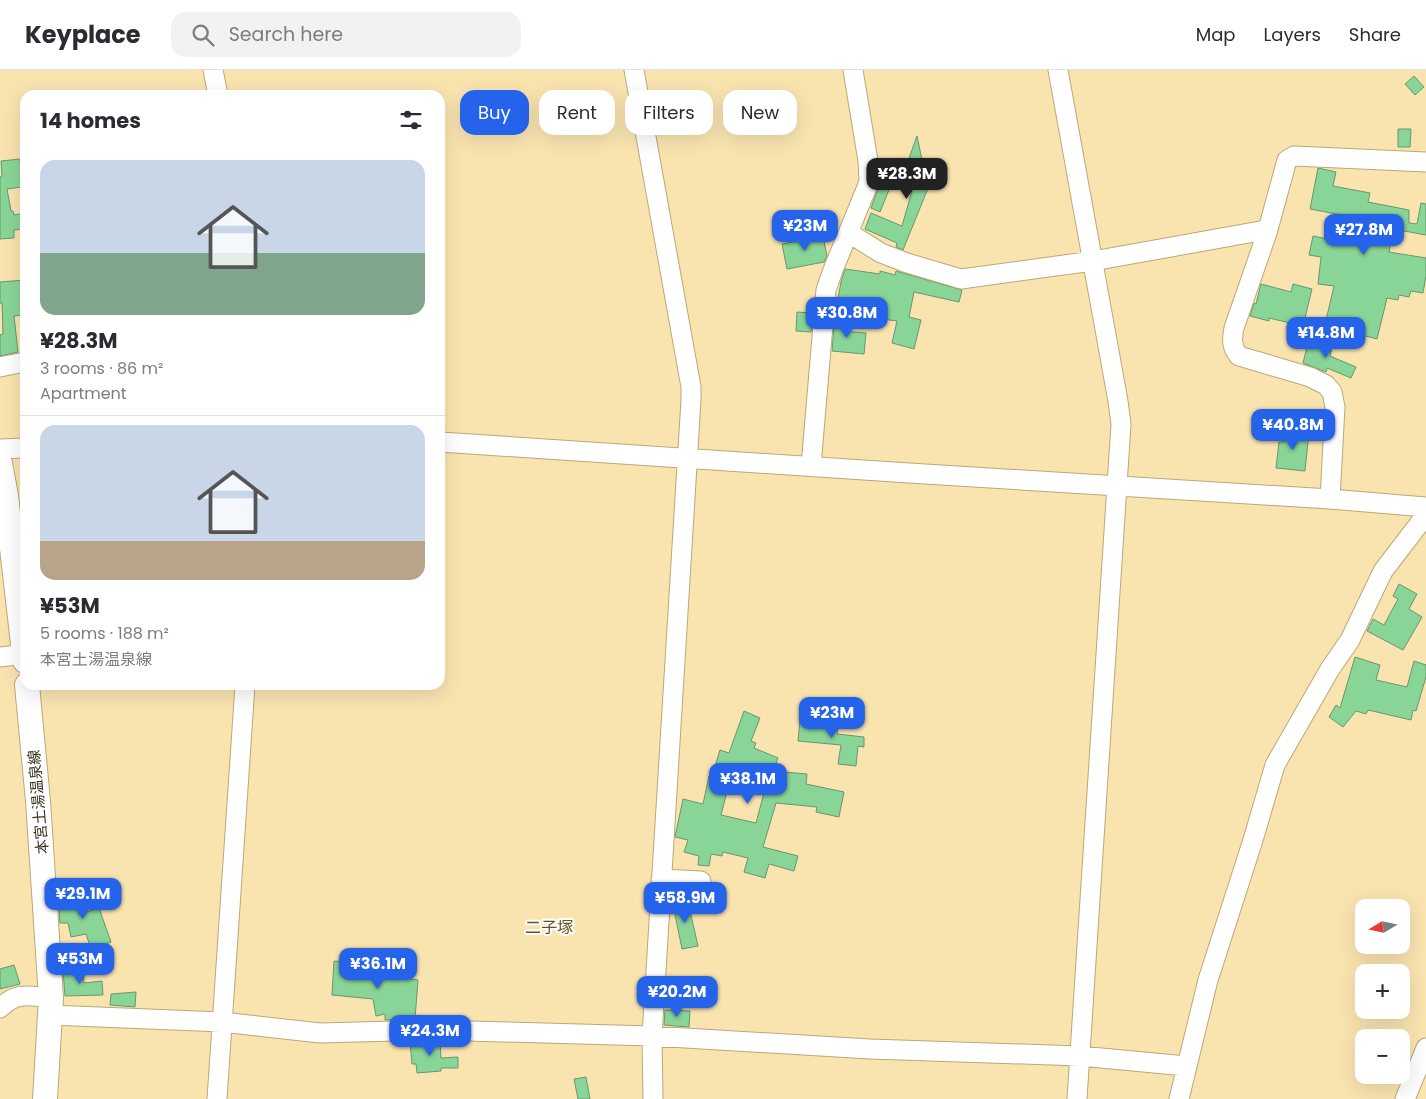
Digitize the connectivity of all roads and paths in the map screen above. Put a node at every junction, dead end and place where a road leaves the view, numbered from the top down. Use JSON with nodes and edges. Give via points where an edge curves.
{"nodes":[{"id":1,"x":213,"y":70,"type":"edge"},
{"id":2,"x":634,"y":70,"type":"edge"},
{"id":3,"x":853,"y":70,"type":"edge"},
{"id":4,"x":1058,"y":70,"type":"edge"},
{"id":5,"x":217,"y":90,"type":"edge"},
{"id":6,"x":1426,"y":162,"type":"edge"},
{"id":7,"x":849,"y":233,"type":"junction"},
{"id":8,"x":1267,"y":233,"type":"junction"},
{"id":9,"x":1093,"y":260,"type":"junction"},
{"id":10,"x":20,"y":363,"type":"edge"},
{"id":11,"x":0,"y":367,"type":"edge"},
{"id":12,"x":445,"y":442,"type":"edge"},
{"id":13,"x":20,"y":448,"type":"edge"},
{"id":14,"x":0,"y":449,"type":"edge"},
{"id":15,"x":688,"y":459,"type":"junction"},
{"id":16,"x":0,"y":464,"type":"edge"},
{"id":17,"x":811,"y":466,"type":"junction"},
{"id":18,"x":1117,"y":486,"type":"junction"},
{"id":19,"x":1330,"y":499,"type":"junction"},
{"id":20,"x":1426,"y":507,"type":"edge"},
{"id":21,"x":1426,"y":515,"type":"edge"},
{"id":22,"x":20,"y":619,"type":"edge"},
{"id":23,"x":20,"y":654,"type":"edge"},
{"id":24,"x":0,"y":657,"type":"edge"},
{"id":25,"x":27,"y":690,"type":"edge"},
{"id":26,"x":245,"y":690,"type":"edge"},
{"id":27,"x":661,"y":879,"type":"junction"},
{"id":28,"x":701,"y":881,"type":"dead end"},
{"id":29,"x":50,"y":1006,"type":"junction"},
{"id":30,"x":0,"y":1008,"type":"edge"},
{"id":31,"x":222,"y":1022,"type":"junction"},
{"id":32,"x":652,"y":1036,"type":"junction"},
{"id":33,"x":1426,"y":1048,"type":"edge"},
{"id":34,"x":1080,"y":1056,"type":"junction"},
{"id":35,"x":1186,"y":1066,"type":"junction"},
{"id":36,"x":45,"y":1099,"type":"edge"},
{"id":37,"x":217,"y":1099,"type":"edge"},
{"id":38,"x":653,"y":1099,"type":"edge"},
{"id":39,"x":1077,"y":1099,"type":"edge"},
{"id":40,"x":1178,"y":1099,"type":"edge"},
{"id":41,"x":1405,"y":1099,"type":"edge"}],
"edges":[{"from":1,"to":5,"type":"street"},
{"from":2,"to":15,"type":"street","via":[[691,387]]},
{"from":3,"to":7,"type":"street","via":[[869,174]]},
{"from":4,"to":9,"type":"street"},
{"from":6,"to":8,"type":"street","via":[[1294,156],[1285,163]]},
{"from":7,"to":9,"type":"street","via":[[881,253],[961,279]]},
{"from":7,"to":17,"type":"street","via":[[826,290]]},
{"from":8,"to":9,"type":"street","via":[[1260,231]]},
{"from":8,"to":19,"type":"street","via":[[1234,328],[1233,347],[1239,356],[1310,378],[1326,385],[1332,392],[1335,416]]},
{"from":9,"to":18,"type":"street","via":[[1120,416]]},
{"from":10,"to":11,"type":"street"},
{"from":12,"to":15,"type":"street"},
{"from":13,"to":14,"type":"street"},
{"from":15,"to":17,"type":"street"},
{"from":15,"to":27,"type":"street"},
{"from":16,"to":22,"type":"main road"},
{"from":17,"to":18,"type":"street"},
{"from":18,"to":19,"type":"street"},
{"from":18,"to":34,"type":"street"},
{"from":19,"to":20,"type":"street"},
{"from":21,"to":35,"type":"street","via":[[1383,571],[1350,640],[1275,766],[1208,980]]},
{"from":23,"to":24,"type":"street"},
{"from":25,"to":29,"type":"main road","name":"本宮土湯温泉線","via":[[38,801]]},
{"from":26,"to":31,"type":"street"},
{"from":27,"to":28,"type":"street"},
{"from":27,"to":32,"type":"street"},
{"from":29,"to":30,"type":"street","via":[[23,995],[7,1001]]},
{"from":29,"to":31,"type":"street"},
{"from":29,"to":36,"type":"main road","name":"本宮土湯温泉線"},
{"from":31,"to":32,"type":"street","via":[[320,1033],[432,1030]]},
{"from":31,"to":37,"type":"street"},
{"from":32,"to":34,"type":"street"},
{"from":32,"to":38,"type":"street"},
{"from":33,"to":41,"type":"street"},
{"from":34,"to":35,"type":"street"},
{"from":34,"to":39,"type":"street"},
{"from":35,"to":40,"type":"street"}]}
